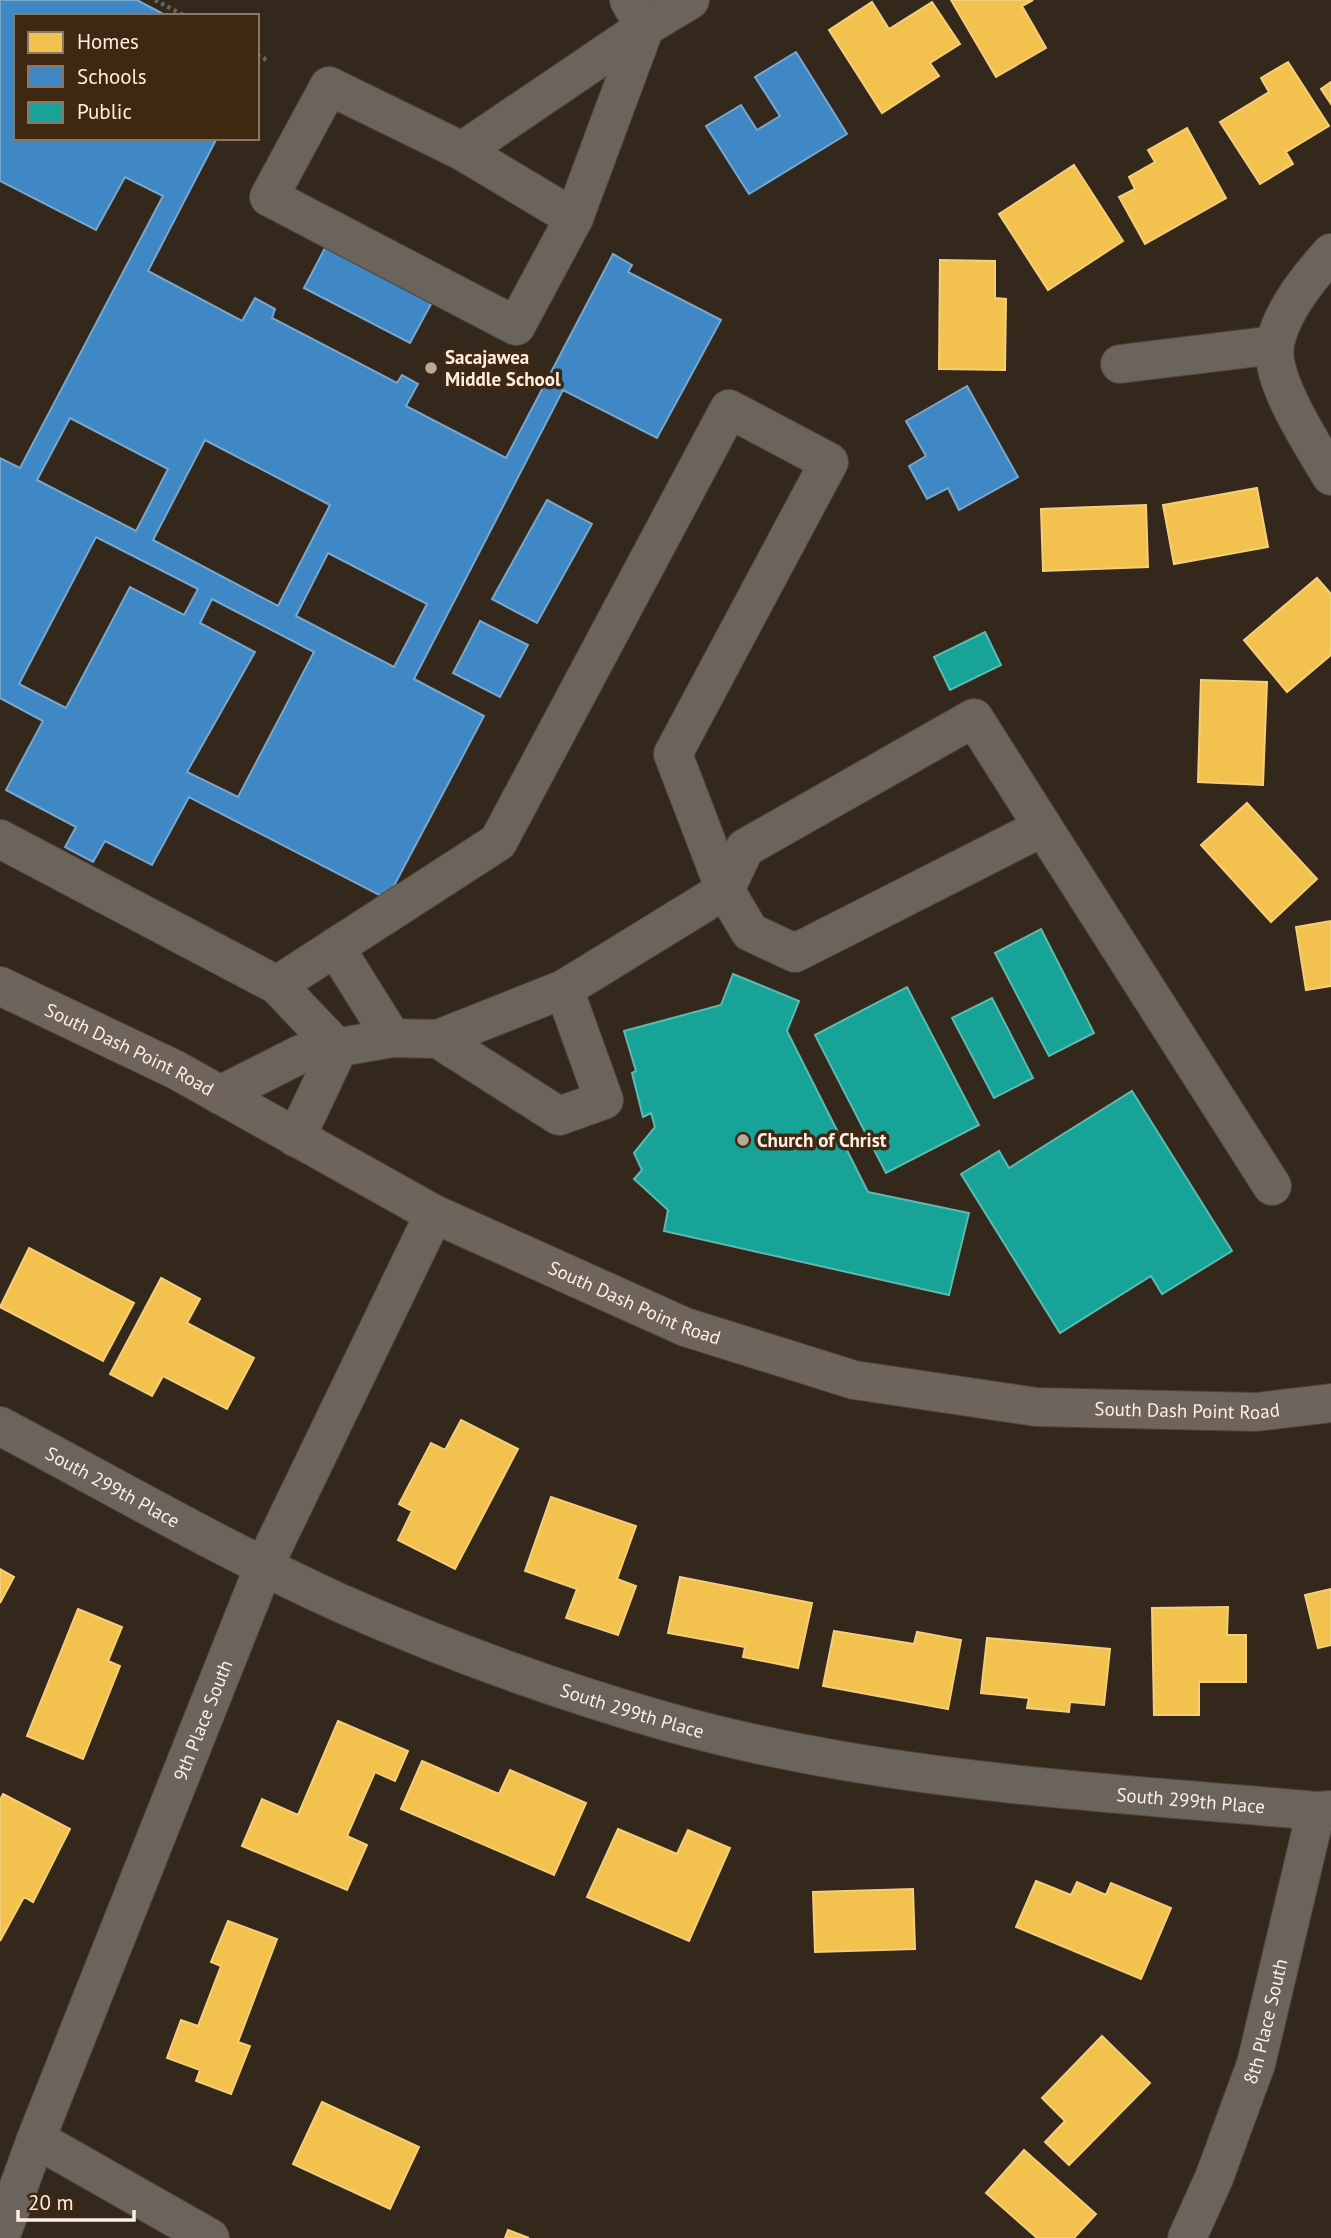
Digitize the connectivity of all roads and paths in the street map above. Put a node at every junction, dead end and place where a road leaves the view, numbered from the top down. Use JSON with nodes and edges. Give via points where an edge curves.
{"nodes":[{"id":1,"x":155,"y":0,"type":"edge"},
{"id":2,"x":690,"y":0,"type":"edge"},
{"id":3,"x":181,"y":14,"type":"edge"},
{"id":4,"x":637,"y":14,"type":"edge"},
{"id":5,"x":259,"y":56,"type":"edge"},
{"id":6,"x":269,"y":61,"type":"dead end"},
{"id":7,"x":462,"y":151,"type":"junction"},
{"id":8,"x":574,"y":218,"type":"junction"},
{"id":9,"x":1331,"y":253,"type":"edge"},
{"id":10,"x":1275,"y":345,"type":"junction"},
{"id":11,"x":1120,"y":364,"type":"dead end"},
{"id":12,"x":1331,"y":476,"type":"edge"},
{"id":13,"x":1043,"y":827,"type":"junction"},
{"id":14,"x":0,"y":839,"type":"edge"},
{"id":15,"x":726,"y":890,"type":"junction"},
{"id":16,"x":335,"y":947,"type":"junction"},
{"id":17,"x":277,"y":985,"type":"junction"},
{"id":18,"x":0,"y":986,"type":"edge"},
{"id":19,"x":564,"y":989,"type":"junction"},
{"id":20,"x":392,"y":1038,"type":"junction"},
{"id":21,"x":438,"y":1039,"type":"junction"},
{"id":22,"x":338,"y":1049,"type":"junction"},
{"id":23,"x":220,"y":1095,"type":"junction"},
{"id":24,"x":296,"y":1138,"type":"junction"},
{"id":25,"x":1272,"y":1186,"type":"dead end"},
{"id":26,"x":434,"y":1214,"type":"junction"},
{"id":27,"x":1331,"y":1403,"type":"edge"},
{"id":28,"x":0,"y":1426,"type":"edge"},
{"id":29,"x":264,"y":1566,"type":"junction"},
{"id":30,"x":1324,"y":1811,"type":"edge"},
{"id":31,"x":36,"y":2139,"type":"junction"},
{"id":32,"x":0,"y":2238,"type":"edge"},
{"id":33,"x":211,"y":2238,"type":"edge"},
{"id":34,"x":1187,"y":2238,"type":"edge"}],
"edges":[{"from":1,"to":3,"type":"path"},
{"from":2,"to":4,"type":"street"},
{"from":4,"to":7,"type":"street"},
{"from":4,"to":8,"type":"street"},
{"from":5,"to":6,"type":"path"},
{"from":7,"to":8,"type":"street"},
{"from":7,"to":8,"type":"street","via":[[329,86],[269,197],[516,326]]},
{"from":9,"to":10,"type":"street","via":[[1289,309]]},
{"from":10,"to":11,"type":"street"},
{"from":10,"to":12,"type":"street","via":[[1280,380]]},
{"from":13,"to":15,"type":"street","via":[[795,953],[750,932]]},
{"from":13,"to":15,"type":"street","via":[[974,718],[745,848]]},
{"from":13,"to":25,"type":"street"},
{"from":14,"to":17,"type":"street"},
{"from":15,"to":16,"type":"street","via":[[673,754],[829,463],[729,409],[498,842]]},
{"from":15,"to":19,"type":"street"},
{"from":16,"to":17,"type":"street"},
{"from":16,"to":20,"type":"street"},
{"from":17,"to":22,"type":"street"},
{"from":18,"to":23,"type":"main road","name":"South Dash Point Road"},
{"from":19,"to":21,"type":"street"},
{"from":19,"to":21,"type":"street","via":[[604,1100],[559,1116]]},
{"from":20,"to":21,"type":"street"},
{"from":20,"to":22,"type":"street"},
{"from":22,"to":23,"type":"street","via":[[301,1054]]},
{"from":22,"to":24,"type":"street"},
{"from":23,"to":24,"type":"main road","name":"South Dash Point Road"},
{"from":24,"to":26,"type":"main road","name":"South Dash Point Road"},
{"from":26,"to":27,"type":"main road","name":"South Dash Point Road","via":[[685,1326],[854,1380],[1036,1407],[1256,1412]]},
{"from":26,"to":29,"type":"street","name":"9th Place South"},
{"from":28,"to":29,"type":"street","name":"South 299th Place"},
{"from":29,"to":30,"type":"street","name":"South 299th Place","via":[[364,1613],[543,1684],[670,1723],[780,1749],[895,1770],[1075,1792]]},
{"from":29,"to":31,"type":"street","name":"9th Place South"},
{"from":30,"to":34,"type":"street","name":"8th Place South","via":[[1256,2064]]},
{"from":31,"to":32,"type":"street","name":"9th Place South"},
{"from":31,"to":33,"type":"street"}]}
